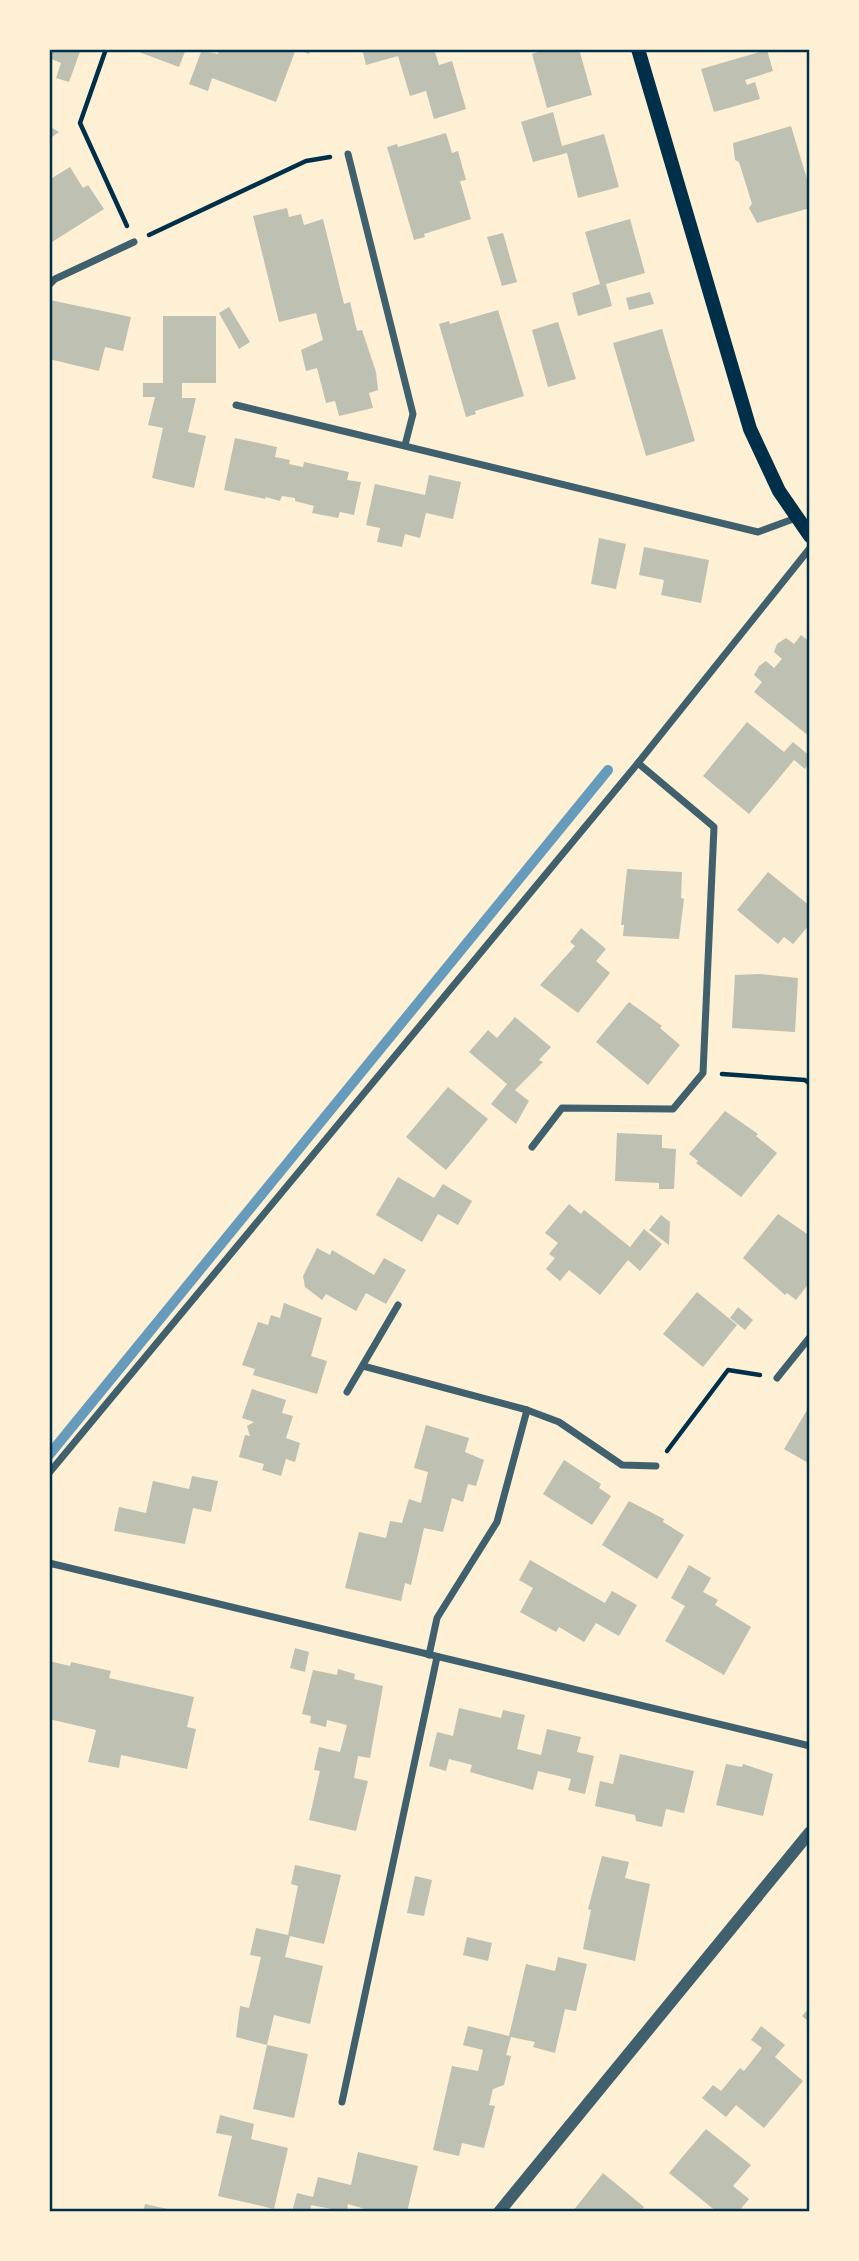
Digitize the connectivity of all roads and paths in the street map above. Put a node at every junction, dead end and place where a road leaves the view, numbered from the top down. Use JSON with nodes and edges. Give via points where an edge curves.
{"nodes":[{"id":1,"x":106,"y":49,"type":"edge"},
{"id":2,"x":641,"y":50,"type":"edge"},
{"id":3,"x":348,"y":154,"type":"joint"},
{"id":4,"x":134,"y":242,"type":"junction"},
{"id":5,"x":49,"y":285,"type":"edge"},
{"id":6,"x":236,"y":405,"type":"dead end"},
{"id":7,"x":405,"y":445,"type":"junction"},
{"id":8,"x":796,"y":518,"type":"junction"},
{"id":9,"x":810,"y":536,"type":"edge"},
{"id":10,"x":810,"y":548,"type":"edge"},
{"id":11,"x":638,"y":763,"type":"junction"},
{"id":12,"x":704,"y":1073,"type":"junction"},
{"id":13,"x":810,"y":1084,"type":"edge"},
{"id":14,"x":532,"y":1147,"type":"dead end"},
{"id":15,"x":398,"y":1305,"type":"dead end"},
{"id":16,"x":810,"y":1337,"type":"edge"},
{"id":17,"x":363,"y":1366,"type":"junction"},
{"id":18,"x":776,"y":1378,"type":"joint"},
{"id":19,"x":347,"y":1392,"type":"dead end"},
{"id":20,"x":527,"y":1410,"type":"junction"},
{"id":21,"x":656,"y":1466,"type":"joint"},
{"id":22,"x":49,"y":1473,"type":"edge"},
{"id":23,"x":49,"y":1563,"type":"edge"},
{"id":24,"x":433,"y":1656,"type":"junction"},
{"id":25,"x":810,"y":1746,"type":"edge"},
{"id":26,"x":810,"y":1832,"type":"edge"},
{"id":27,"x":342,"y":2102,"type":"dead end"},
{"id":28,"x":499,"y":2212,"type":"edge"}],
"edges":[{"from":1,"to":4,"type":"path","via":[[80,123]]},
{"from":2,"to":8,"type":"main road","via":[[750,429]]},
{"from":3,"to":4,"type":"path","via":[[306,161]]},
{"from":3,"to":7,"type":"street","via":[[414,414]]},
{"from":4,"to":5,"type":"street"},
{"from":6,"to":7,"type":"street"},
{"from":7,"to":8,"type":"street","via":[[758,532]]},
{"from":8,"to":9,"type":"main road"},
{"from":10,"to":11,"type":"street"},
{"from":11,"to":12,"type":"street","via":[[714,827]]},
{"from":11,"to":22,"type":"street"},
{"from":12,"to":13,"type":"path"},
{"from":12,"to":14,"type":"street","via":[[673,1109],[562,1108]]},
{"from":15,"to":17,"type":"street"},
{"from":16,"to":18,"type":"street"},
{"from":17,"to":19,"type":"street"},
{"from":17,"to":20,"type":"street"},
{"from":18,"to":21,"type":"path","via":[[728,1370]]},
{"from":20,"to":21,"type":"street","via":[[559,1422],[622,1465]]},
{"from":20,"to":24,"type":"street","via":[[496,1522],[436,1618]]},
{"from":23,"to":24,"type":"street"},
{"from":24,"to":25,"type":"street"},
{"from":24,"to":27,"type":"street"},
{"from":26,"to":28,"type":"street"}]}
